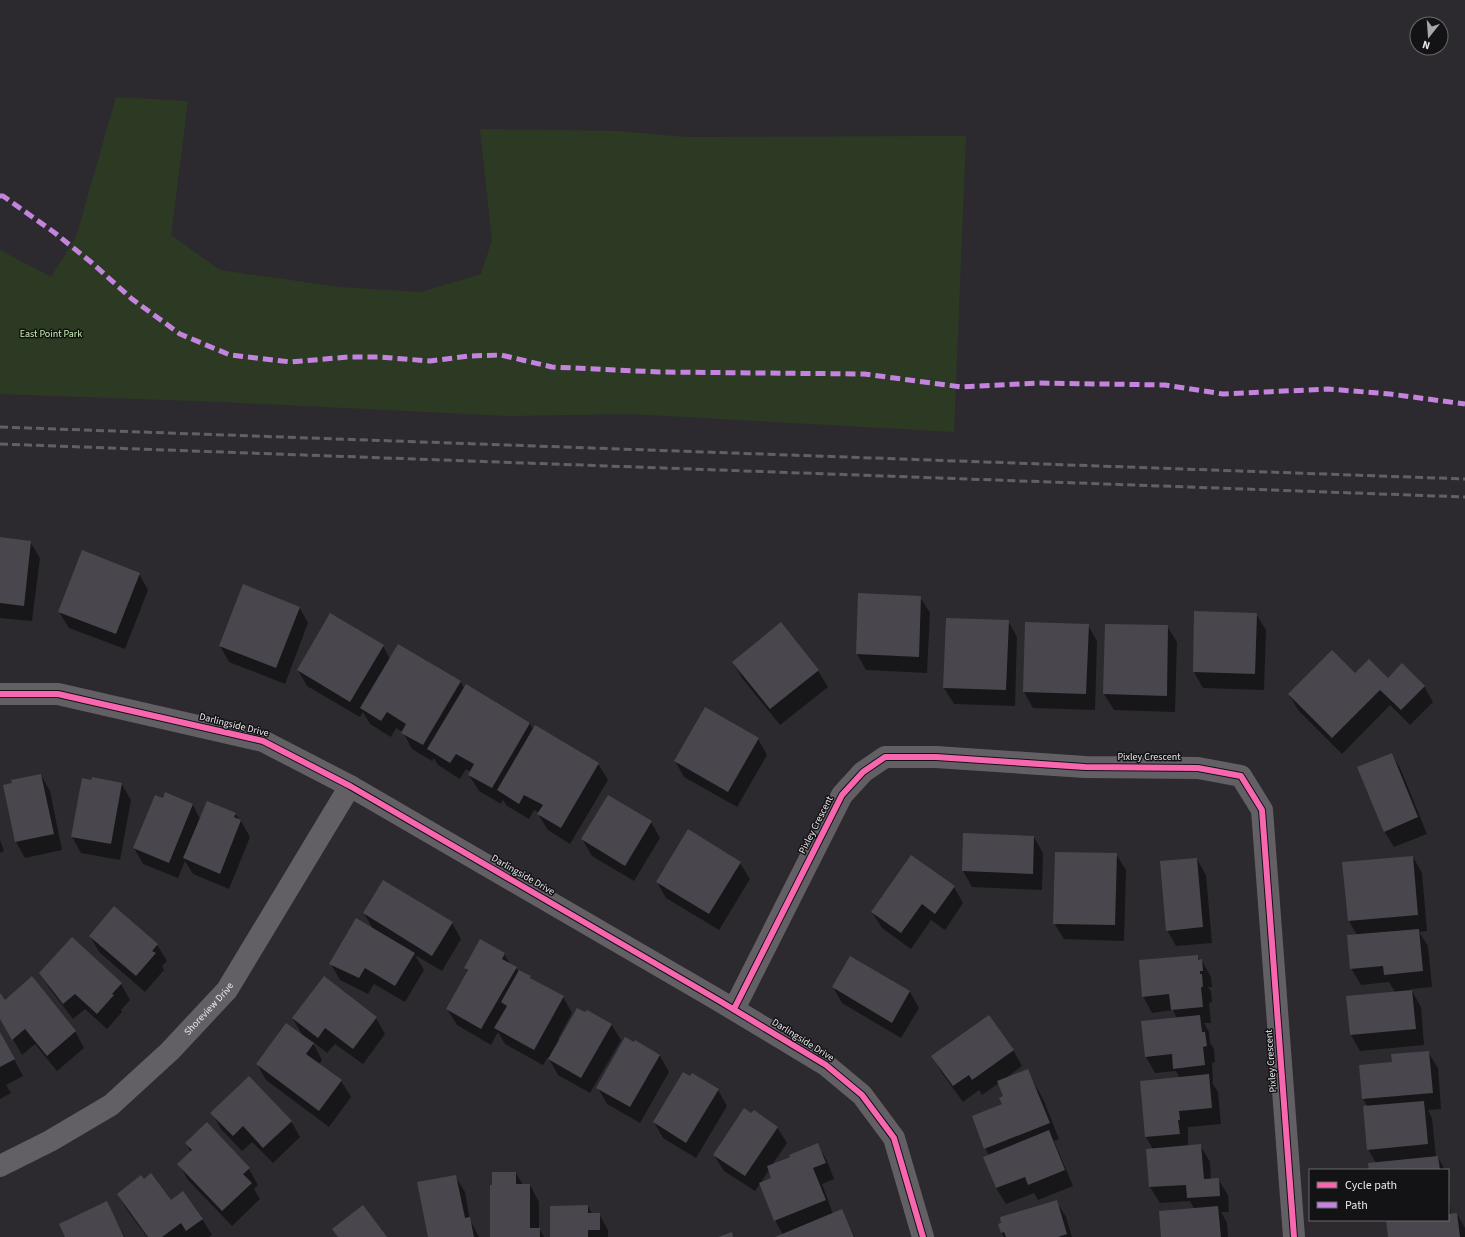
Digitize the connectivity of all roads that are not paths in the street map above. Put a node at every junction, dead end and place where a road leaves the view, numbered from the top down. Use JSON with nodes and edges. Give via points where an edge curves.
{"nodes":[{"id":1,"x":0,"y":694,"type":"edge"},
{"id":2,"x":350,"y":786,"type":"junction"},
{"id":3,"x":734,"y":1009,"type":"junction"},
{"id":4,"x":0,"y":1166,"type":"edge"},
{"id":5,"x":923,"y":1237,"type":"edge"},
{"id":6,"x":1294,"y":1237,"type":"edge"}],
"edges":[{"from":1,"to":2,"type":"street","name":"Darlingside Drive","via":[[58,694],[263,741]]},
{"from":2,"to":3,"type":"street","name":"Darlingside Drive"},
{"from":2,"to":4,"type":"street","name":"Shoreview Drive","via":[[227,990],[170,1051],[111,1105]]},
{"from":3,"to":5,"type":"street","name":"Darlingside Drive","via":[[826,1065],[862,1095],[894,1138]]},
{"from":3,"to":6,"type":"street","name":"Pixley Crescent","via":[[842,795],[863,772],[885,757],[1085,767],[1198,768],[1241,776],[1262,810]]}]}
